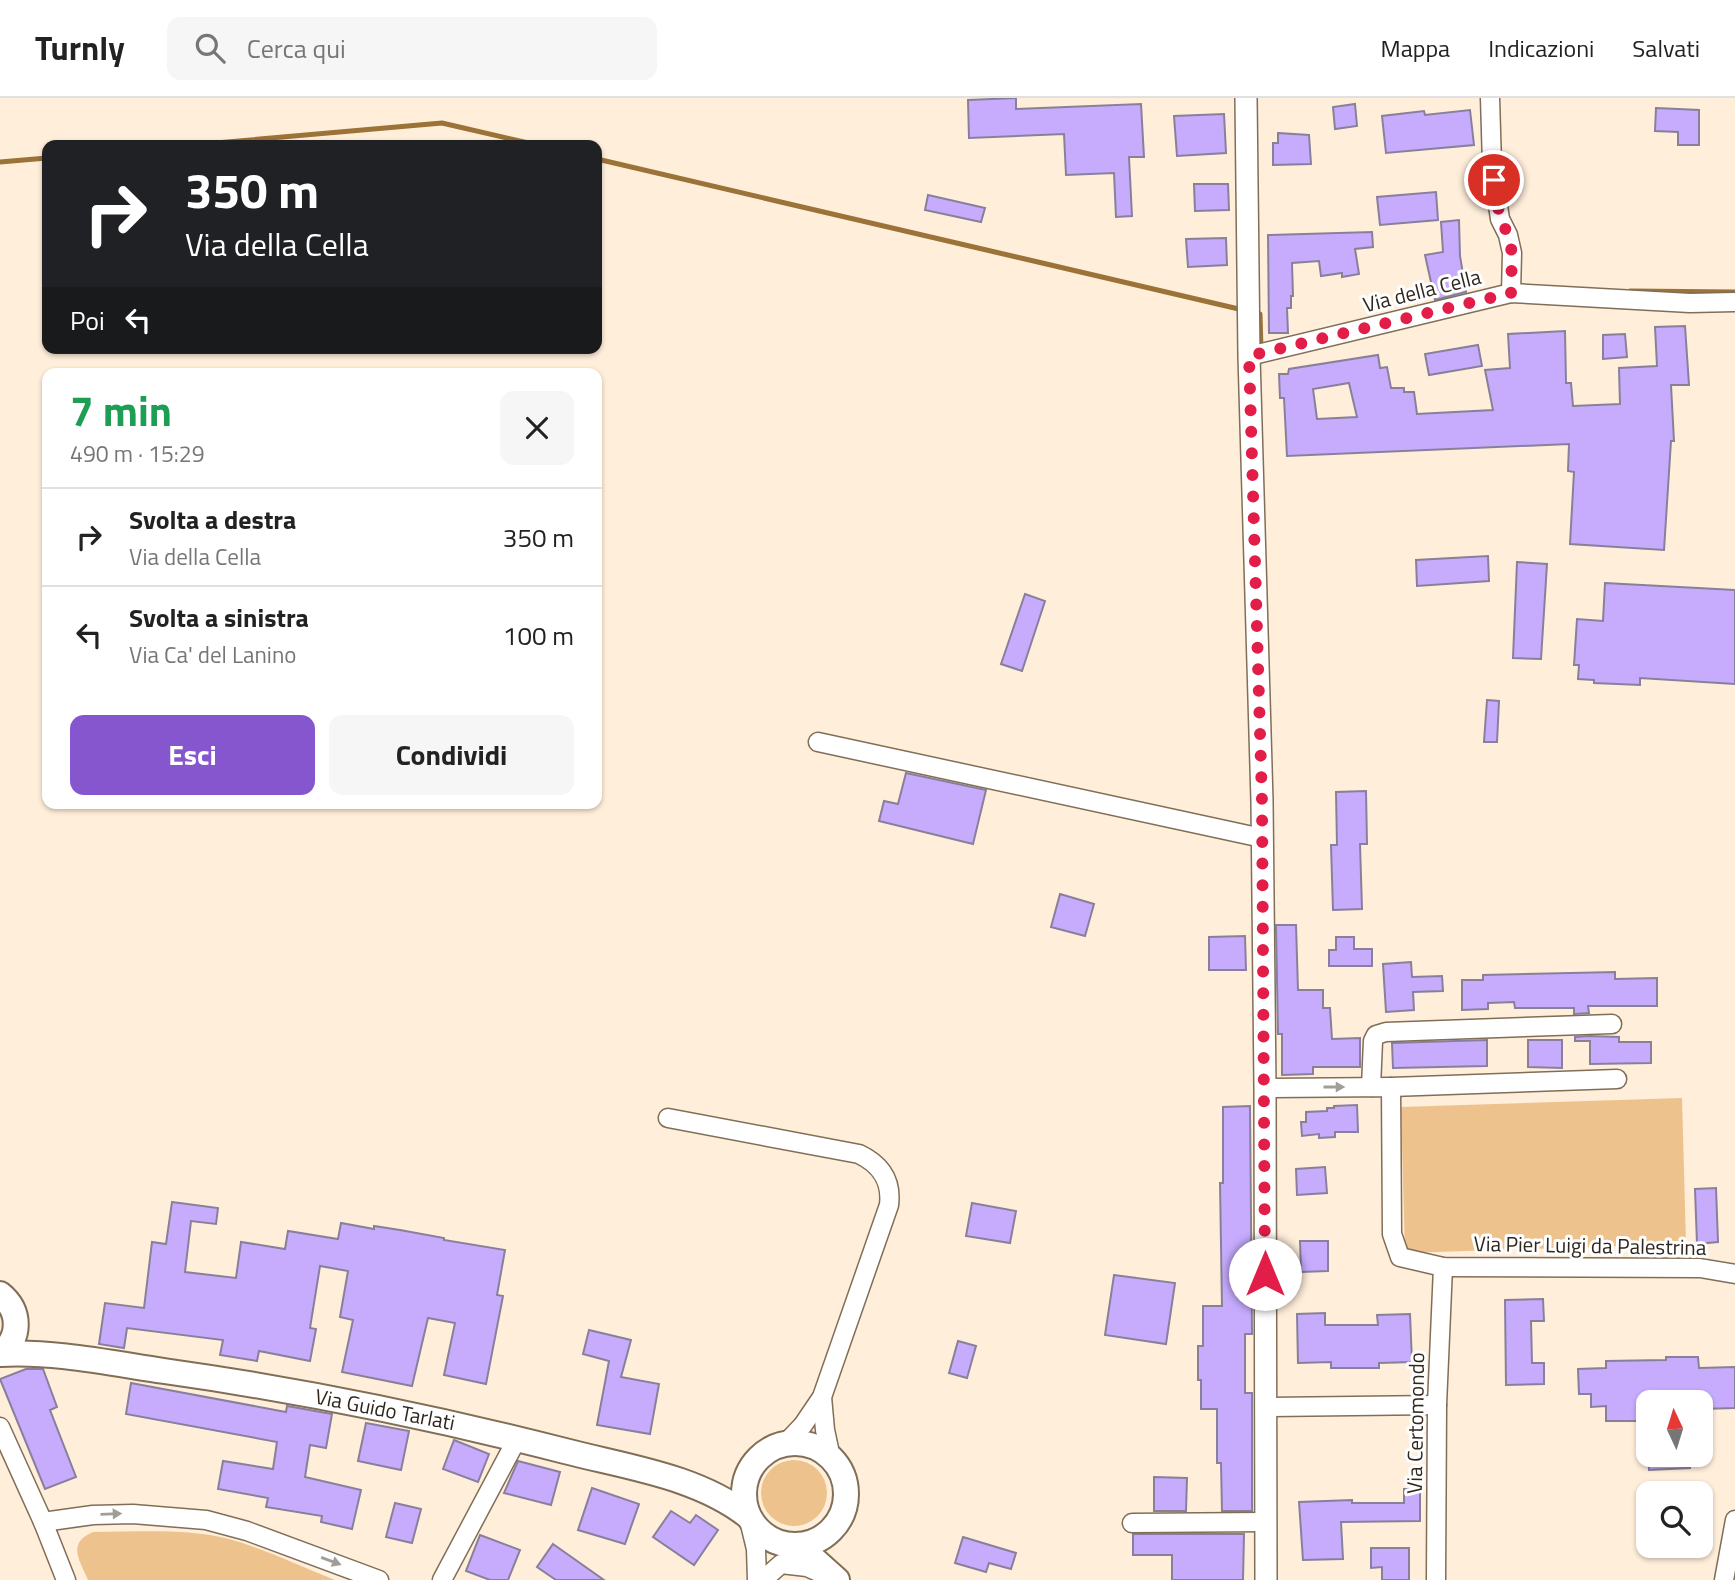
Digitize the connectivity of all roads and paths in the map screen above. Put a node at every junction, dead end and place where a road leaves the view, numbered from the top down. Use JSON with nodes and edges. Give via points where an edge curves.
{"nodes":[{"id":1,"x":1246,"y":98,"type":"edge"},
{"id":2,"x":1490,"y":98,"type":"edge"},
{"id":3,"x":1511,"y":293,"type":"junction"},
{"id":4,"x":1735,"y":302,"type":"edge"},
{"id":5,"x":1249,"y":356,"type":"junction"},
{"id":6,"x":818,"y":742,"type":"dead end"},
{"id":7,"x":1262,"y":838,"type":"junction"},
{"id":8,"x":1612,"y":1024,"type":"dead end"},
{"id":9,"x":1617,"y":1079,"type":"dead end"},
{"id":10,"x":1371,"y":1087,"type":"junction"},
{"id":11,"x":1391,"y":1087,"type":"junction"},
{"id":12,"x":1265,"y":1088,"type":"junction"},
{"id":13,"x":668,"y":1118,"type":"dead end"},
{"id":14,"x":1443,"y":1267,"type":"junction"},
{"id":15,"x":1735,"y":1274,"type":"edge"},
{"id":16,"x":0,"y":1294,"type":"edge"},
{"id":17,"x":17,"y":1323,"type":"junction"},
{"id":18,"x":0,"y":1354,"type":"edge"},
{"id":19,"x":71,"y":1359,"type":"junction"},
{"id":20,"x":822,"y":1397,"type":"junction"},
{"id":21,"x":1437,"y":1405,"type":"junction"},
{"id":22,"x":1266,"y":1407,"type":"junction"},
{"id":23,"x":0,"y":1427,"type":"edge"},
{"id":24,"x":517,"y":1439,"type":"junction"},
{"id":25,"x":786,"y":1443,"type":"junction"},
{"id":26,"x":831,"y":1458,"type":"junction"},
{"id":27,"x":751,"y":1467,"type":"junction"},
{"id":28,"x":694,"y":1486,"type":"junction"},
{"id":29,"x":748,"y":1516,"type":"junction"},
{"id":30,"x":1735,"y":1520,"type":"edge"},
{"id":31,"x":43,"y":1522,"type":"junction"},
{"id":32,"x":1266,"y":1522,"type":"junction"},
{"id":33,"x":1132,"y":1523,"type":"dead end"},
{"id":34,"x":833,"y":1529,"type":"junction"},
{"id":35,"x":798,"y":1545,"type":"junction"},
{"id":36,"x":781,"y":1564,"type":"junction"},
{"id":37,"x":1436,"y":1578,"type":"edge"},
{"id":38,"x":66,"y":1580,"type":"edge"},
{"id":39,"x":379,"y":1580,"type":"edge"},
{"id":40,"x":442,"y":1580,"type":"edge"},
{"id":41,"x":757,"y":1580,"type":"edge"},
{"id":42,"x":763,"y":1580,"type":"edge"},
{"id":43,"x":837,"y":1580,"type":"edge"},
{"id":44,"x":1266,"y":1580,"type":"edge"},
{"id":45,"x":1724,"y":1580,"type":"edge"}],
"edges":[{"from":1,"to":5,"type":"street"},
{"from":2,"to":3,"type":"street","via":[[1492,165],[1500,219],[1512,253]]},
{"from":3,"to":4,"type":"street","name":"Via della Cella"},
{"from":3,"to":5,"type":"street","name":"Via della Cella"},
{"from":5,"to":7,"type":"street"},
{"from":6,"to":7,"type":"street"},
{"from":7,"to":12,"type":"street"},
{"from":8,"to":10,"type":"street","via":[[1386,1032],[1373,1041]]},
{"from":9,"to":11,"type":"street"},
{"from":10,"to":11,"type":"street"},
{"from":12,"to":10,"type":"street","one_way":true},
{"from":11,"to":14,"type":"street","name":"Via Pier Luigi da Palestrina","via":[[1392,1234],[1400,1257]]},
{"from":12,"to":22,"type":"street"},
{"from":13,"to":20,"type":"street","via":[[859,1154],[884,1174],[889,1205]]},
{"from":14,"to":15,"type":"street","name":"Via Pier Luigi da Palestrina","via":[[1700,1268]]},
{"from":14,"to":21,"type":"street","name":"Via Certomondo"},
{"from":16,"to":17,"type":"main road","name":"Via Guido Tarlati","via":[[10,1303]]},
{"from":17,"to":18,"type":"main road","via":[[12,1342]]},
{"from":17,"to":19,"type":"main road","name":"Via Guido Tarlati","via":[[40,1345]]},
{"from":18,"to":19,"type":"main road","name":"Via Guido Tarlati"},
{"from":19,"to":24,"type":"main road","name":"Via Guido Tarlati","via":[[269,1387]]},
{"from":20,"to":25,"type":"street"},
{"from":20,"to":26,"type":"street"},
{"from":21,"to":22,"type":"street"},
{"from":21,"to":37,"type":"street","name":"Via Certomondo"},
{"from":22,"to":32,"type":"street"},
{"from":23,"to":31,"type":"street"},
{"from":24,"to":28,"type":"main road","name":"Via Guido Tarlati"},
{"from":24,"to":40,"type":"street"},
{"from":25,"to":26,"type":"main road","via":[[818,1448]]},
{"from":25,"to":27,"type":"main road","via":[[760,1456]]},
{"from":26,"to":34,"type":"main road","via":[[846,1485],[844,1508]]},
{"from":27,"to":28,"type":"main road"},
{"from":27,"to":29,"type":"main road","via":[[744,1483]]},
{"from":28,"to":29,"type":"main road","name":"Via Guido Tarlati"},
{"from":29,"to":35,"type":"main road","via":[[768,1538]]},
{"from":29,"to":41,"type":"street"},
{"from":30,"to":45,"type":"street"},
{"from":31,"to":38,"type":"street"},
{"from":31,"to":39,"type":"street","one_way":true,"via":[[133,1514],[206,1520]]},
{"from":32,"to":33,"type":"street"},
{"from":32,"to":44,"type":"street"},
{"from":34,"to":35,"type":"main road"},
{"from":34,"to":43,"type":"main road","via":[[831,1552]]},
{"from":35,"to":36,"type":"street"},
{"from":35,"to":43,"type":"main road"},
{"from":36,"to":42,"type":"street"},
{"from":36,"to":43,"type":"street","via":[[807,1567]]}]}
